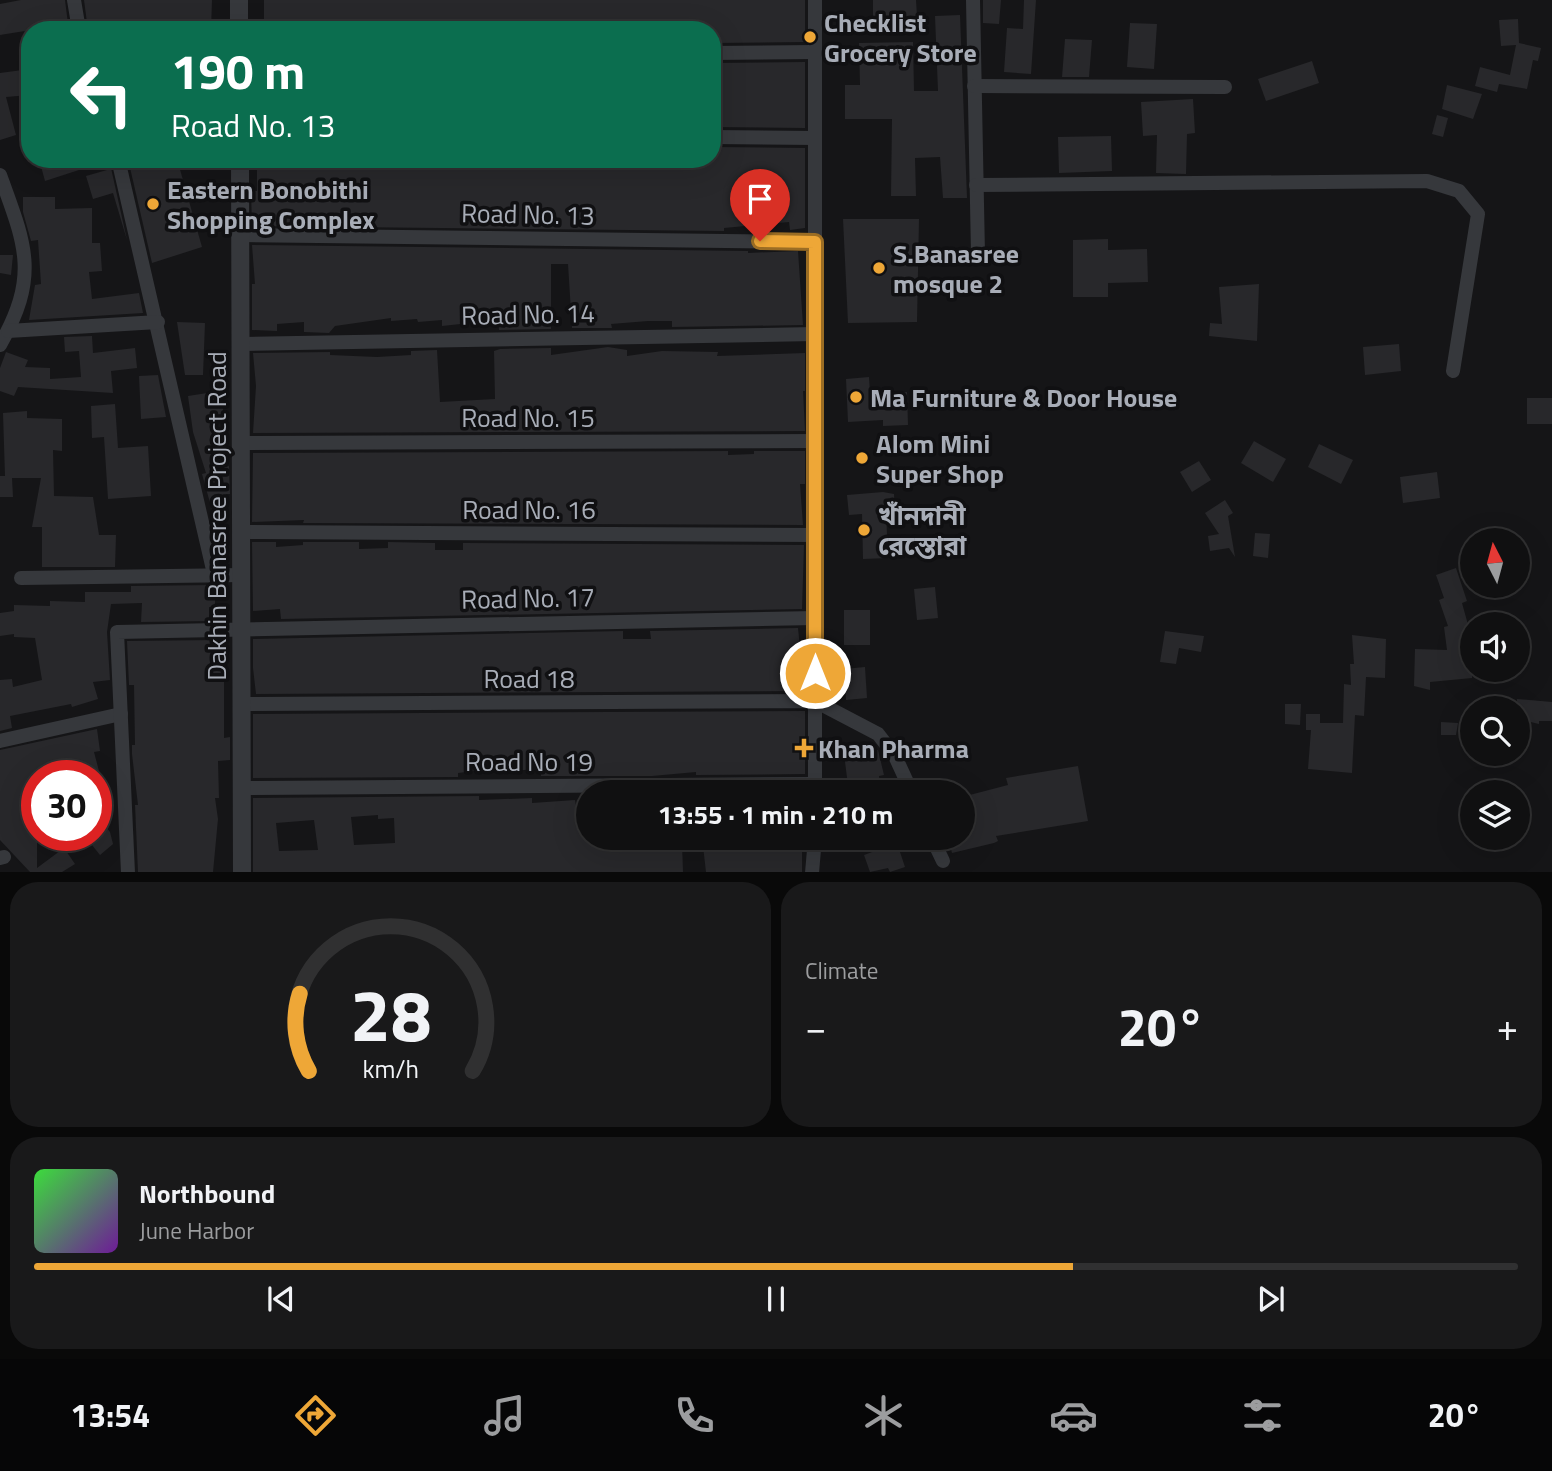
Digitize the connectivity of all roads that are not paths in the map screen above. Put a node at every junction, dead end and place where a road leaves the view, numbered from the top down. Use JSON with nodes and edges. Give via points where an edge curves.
{"nodes":[{"id":1,"x":74,"y":0,"type":"edge"},
{"id":2,"x":239,"y":0,"type":"edge"},
{"id":3,"x":815,"y":0,"type":"edge"},
{"id":4,"x":973,"y":0,"type":"edge"},
{"id":5,"x":78,"y":21,"type":"edge"},
{"id":6,"x":239,"y":21,"type":"edge"},
{"id":7,"x":815,"y":52,"type":"junction"},
{"id":8,"x":721,"y":53,"type":"edge"},
{"id":9,"x":974,"y":86,"type":"junction"},
{"id":10,"x":1225,"y":87,"type":"dead end"},
{"id":11,"x":721,"y":137,"type":"edge"},
{"id":12,"x":815,"y":138,"type":"junction"},
{"id":13,"x":120,"y":168,"type":"edge"},
{"id":14,"x":240,"y":168,"type":"edge"},
{"id":15,"x":0,"y":175,"type":"edge"},
{"id":16,"x":976,"y":185,"type":"junction"},
{"id":17,"x":241,"y":235,"type":"junction"},
{"id":18,"x":815,"y":242,"type":"junction"},
{"id":19,"x":978,"y":254,"type":"dead end"},
{"id":20,"x":158,"y":322,"type":"junction"},
{"id":21,"x":8,"y":331,"type":"junction"},
{"id":22,"x":815,"y":334,"type":"junction"},
{"id":23,"x":242,"y":344,"type":"junction"},
{"id":24,"x":0,"y":345,"type":"edge"},
{"id":25,"x":1453,"y":372,"type":"dead end"},
{"id":26,"x":815,"y":441,"type":"junction"},
{"id":27,"x":242,"y":443,"type":"junction"},
{"id":28,"x":243,"y":532,"type":"junction"},
{"id":29,"x":815,"y":535,"type":"junction"},
{"id":30,"x":214,"y":575,"type":"junction"},
{"id":31,"x":243,"y":575,"type":"junction"},
{"id":32,"x":21,"y":578,"type":"dead end"},
{"id":33,"x":815,"y":618,"type":"junction"},
{"id":34,"x":243,"y":627,"type":"junction"},
{"id":35,"x":815,"y":701,"type":"junction"},
{"id":36,"x":243,"y":704,"type":"junction"},
{"id":37,"x":121,"y":714,"type":"junction"},
{"id":38,"x":0,"y":741,"type":"edge"},
{"id":39,"x":815,"y":780,"type":"edge"},
{"id":40,"x":906,"y":780,"type":"edge"},
{"id":41,"x":243,"y":788,"type":"junction"},
{"id":42,"x":576,"y":788,"type":"edge"},
{"id":43,"x":815,"y":850,"type":"edge"},
{"id":44,"x":938,"y":850,"type":"edge"},
{"id":45,"x":943,"y":861,"type":"dead end"},
{"id":46,"x":814,"y":870,"type":"edge"},
{"id":47,"x":128,"y":872,"type":"edge"},
{"id":48,"x":242,"y":872,"type":"edge"}],
"edges":[{"from":1,"to":5,"type":"street"},
{"from":2,"to":6,"type":"street"},
{"from":3,"to":7,"type":"street"},
{"from":4,"to":9,"type":"street"},
{"from":7,"to":8,"type":"street"},
{"from":7,"to":12,"type":"street"},
{"from":9,"to":10,"type":"street"},
{"from":9,"to":16,"type":"street"},
{"from":11,"to":12,"type":"street"},
{"from":12,"to":18,"type":"street"},
{"from":13,"to":20,"type":"street"},
{"from":14,"to":17,"type":"street","name":"Dakhin Banasree Project Road"},
{"from":15,"to":21,"type":"street","via":[[24,238],[25,276]]},
{"from":16,"to":19,"type":"street"},
{"from":16,"to":25,"type":"street","via":[[1427,181],[1459,191],[1478,214]]},
{"from":17,"to":18,"type":"street","name":"Road No. 13"},
{"from":17,"to":23,"type":"street","name":"Dakhin Banasree Project Road"},
{"from":18,"to":22,"type":"street"},
{"from":20,"to":21,"type":"street"},
{"from":20,"to":30,"type":"street"},
{"from":21,"to":24,"type":"street"},
{"from":22,"to":23,"type":"street","name":"Road No. 14"},
{"from":22,"to":26,"type":"street"},
{"from":23,"to":27,"type":"street","name":"Dakhin Banasree Project Road"},
{"from":26,"to":27,"type":"street","name":"Road No. 15"},
{"from":26,"to":29,"type":"street"},
{"from":27,"to":28,"type":"street","name":"Dakhin Banasree Project Road"},
{"from":28,"to":29,"type":"street","name":"Road No. 16"},
{"from":28,"to":31,"type":"street","name":"Dakhin Banasree Project Road"},
{"from":29,"to":33,"type":"street"},
{"from":30,"to":31,"type":"street"},
{"from":30,"to":32,"type":"street"},
{"from":31,"to":34,"type":"street","name":"Dakhin Banasree Project Road"},
{"from":33,"to":34,"type":"street","name":"Road No. 17"},
{"from":33,"to":35,"type":"street"},
{"from":34,"to":36,"type":"street","name":"Dakhin Banasree Project Road"},
{"from":34,"to":37,"type":"street","name":"Road No. 17","via":[[117,632]]},
{"from":35,"to":36,"type":"street","name":"Road 18"},
{"from":35,"to":39,"type":"street"},
{"from":35,"to":40,"type":"street","via":[[878,734]]},
{"from":36,"to":41,"type":"street","name":"Dakhin Banasree Project Road"},
{"from":37,"to":38,"type":"street"},
{"from":37,"to":47,"type":"street"},
{"from":41,"to":42,"type":"street","name":"Road No 19"},
{"from":41,"to":48,"type":"street","name":"Dakhin Banasree Project Road"},
{"from":43,"to":46,"type":"street"},
{"from":44,"to":45,"type":"street"}]}
